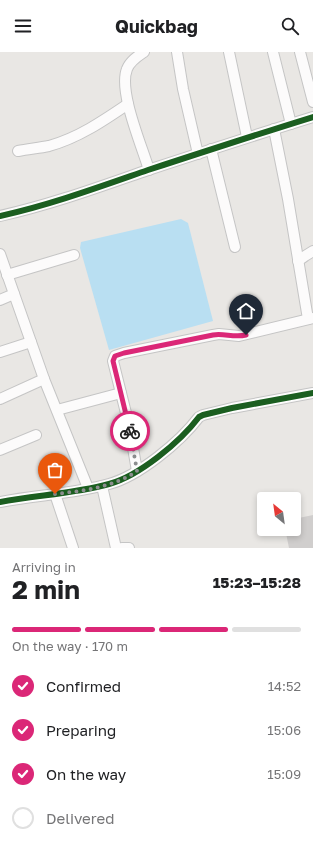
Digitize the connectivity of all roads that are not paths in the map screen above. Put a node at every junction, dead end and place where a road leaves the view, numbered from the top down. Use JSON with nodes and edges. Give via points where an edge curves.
{"nodes":[{"id":1,"x":144,"y":52,"type":"edge"},
{"id":2,"x":177,"y":52,"type":"edge"},
{"id":3,"x":229,"y":52,"type":"edge"},
{"id":4,"x":273,"y":52,"type":"edge"},
{"id":5,"x":300,"y":52,"type":"edge"},
{"id":6,"x":313,"y":102,"type":"edge"},
{"id":7,"x":128,"y":104,"type":"junction"},
{"id":8,"x":313,"y":117,"type":"edge"},
{"id":9,"x":291,"y":124,"type":"junction"},
{"id":10,"x":274,"y":129,"type":"junction"},
{"id":11,"x":247,"y":137,"type":"junction"},
{"id":12,"x":211,"y":149,"type":"junction"},
{"id":13,"x":18,"y":151,"type":"dead end"},
{"id":14,"x":198,"y":154,"type":"junction"},
{"id":15,"x":149,"y":170,"type":"junction"},
{"id":16,"x":0,"y":216,"type":"edge"},
{"id":17,"x":235,"y":247,"type":"dead end"},
{"id":18,"x":313,"y":251,"type":"edge"},
{"id":19,"x":0,"y":254,"type":"edge"},
{"id":20,"x":74,"y":255,"type":"dead end"},
{"id":21,"x":298,"y":262,"type":"junction"},
{"id":22,"x":8,"y":275,"type":"junction"},
{"id":23,"x":14,"y":294,"type":"junction"},
{"id":24,"x":0,"y":300,"type":"edge"},
{"id":25,"x":310,"y":319,"type":"edge"},
{"id":26,"x":31,"y":342,"type":"junction"},
{"id":27,"x":0,"y":352,"type":"edge"},
{"id":28,"x":44,"y":379,"type":"junction"},
{"id":29,"x":121,"y":393,"type":"junction"},
{"id":30,"x":313,"y":393,"type":"edge"},
{"id":31,"x":0,"y":399,"type":"edge"},
{"id":32,"x":57,"y":410,"type":"junction"},
{"id":33,"x":36,"y":436,"type":"dead end"},
{"id":34,"x":0,"y":450,"type":"edge"},
{"id":35,"x":137,"y":471,"type":"junction"},
{"id":36,"x":102,"y":486,"type":"junction"},
{"id":37,"x":88,"y":488,"type":"junction"},
{"id":38,"x":55,"y":494,"type":"junction"},
{"id":39,"x":0,"y":502,"type":"edge"},
{"id":40,"x":73,"y":548,"type":"edge"},
{"id":41,"x":116,"y":548,"type":"edge"},
{"id":42,"x":122,"y":548,"type":"edge"},
{"id":43,"x":129,"y":548,"type":"edge"}],
"edges":[{"from":1,"to":7,"type":"street","via":[[129,63],[126,69]]},
{"from":2,"to":14,"type":"street"},
{"from":3,"to":11,"type":"street"},
{"from":4,"to":9,"type":"street"},
{"from":5,"to":6,"type":"street"},
{"from":7,"to":13,"type":"street","via":[[75,136],[48,146]]},
{"from":7,"to":15,"type":"street"},
{"from":8,"to":9,"type":"street"},
{"from":9,"to":10,"type":"street"},
{"from":10,"to":11,"type":"street"},
{"from":10,"to":21,"type":"street"},
{"from":11,"to":12,"type":"street"},
{"from":12,"to":14,"type":"street"},
{"from":12,"to":17,"type":"street"},
{"from":14,"to":15,"type":"street"},
{"from":15,"to":16,"type":"street","via":[[44,205]]},
{"from":18,"to":21,"type":"street"},
{"from":19,"to":22,"type":"street"},
{"from":20,"to":22,"type":"street"},
{"from":21,"to":25,"type":"street"},
{"from":22,"to":23,"type":"street"},
{"from":23,"to":24,"type":"street"},
{"from":23,"to":26,"type":"street"},
{"from":25,"to":29,"type":"street","via":[[239,336],[219,334],[118,354],[113,361]]},
{"from":26,"to":27,"type":"street"},
{"from":26,"to":28,"type":"street"},
{"from":28,"to":31,"type":"street"},
{"from":28,"to":32,"type":"street"},
{"from":29,"to":32,"type":"street"},
{"from":29,"to":35,"type":"street"},
{"from":30,"to":35,"type":"street","via":[[203,415],[172,445]]},
{"from":32,"to":37,"type":"street"},
{"from":33,"to":34,"type":"street"},
{"from":35,"to":36,"type":"street"},
{"from":36,"to":37,"type":"street"},
{"from":36,"to":41,"type":"street"},
{"from":37,"to":38,"type":"street"},
{"from":38,"to":39,"type":"street"},
{"from":38,"to":40,"type":"street"},
{"from":42,"to":43,"type":"street"}]}
